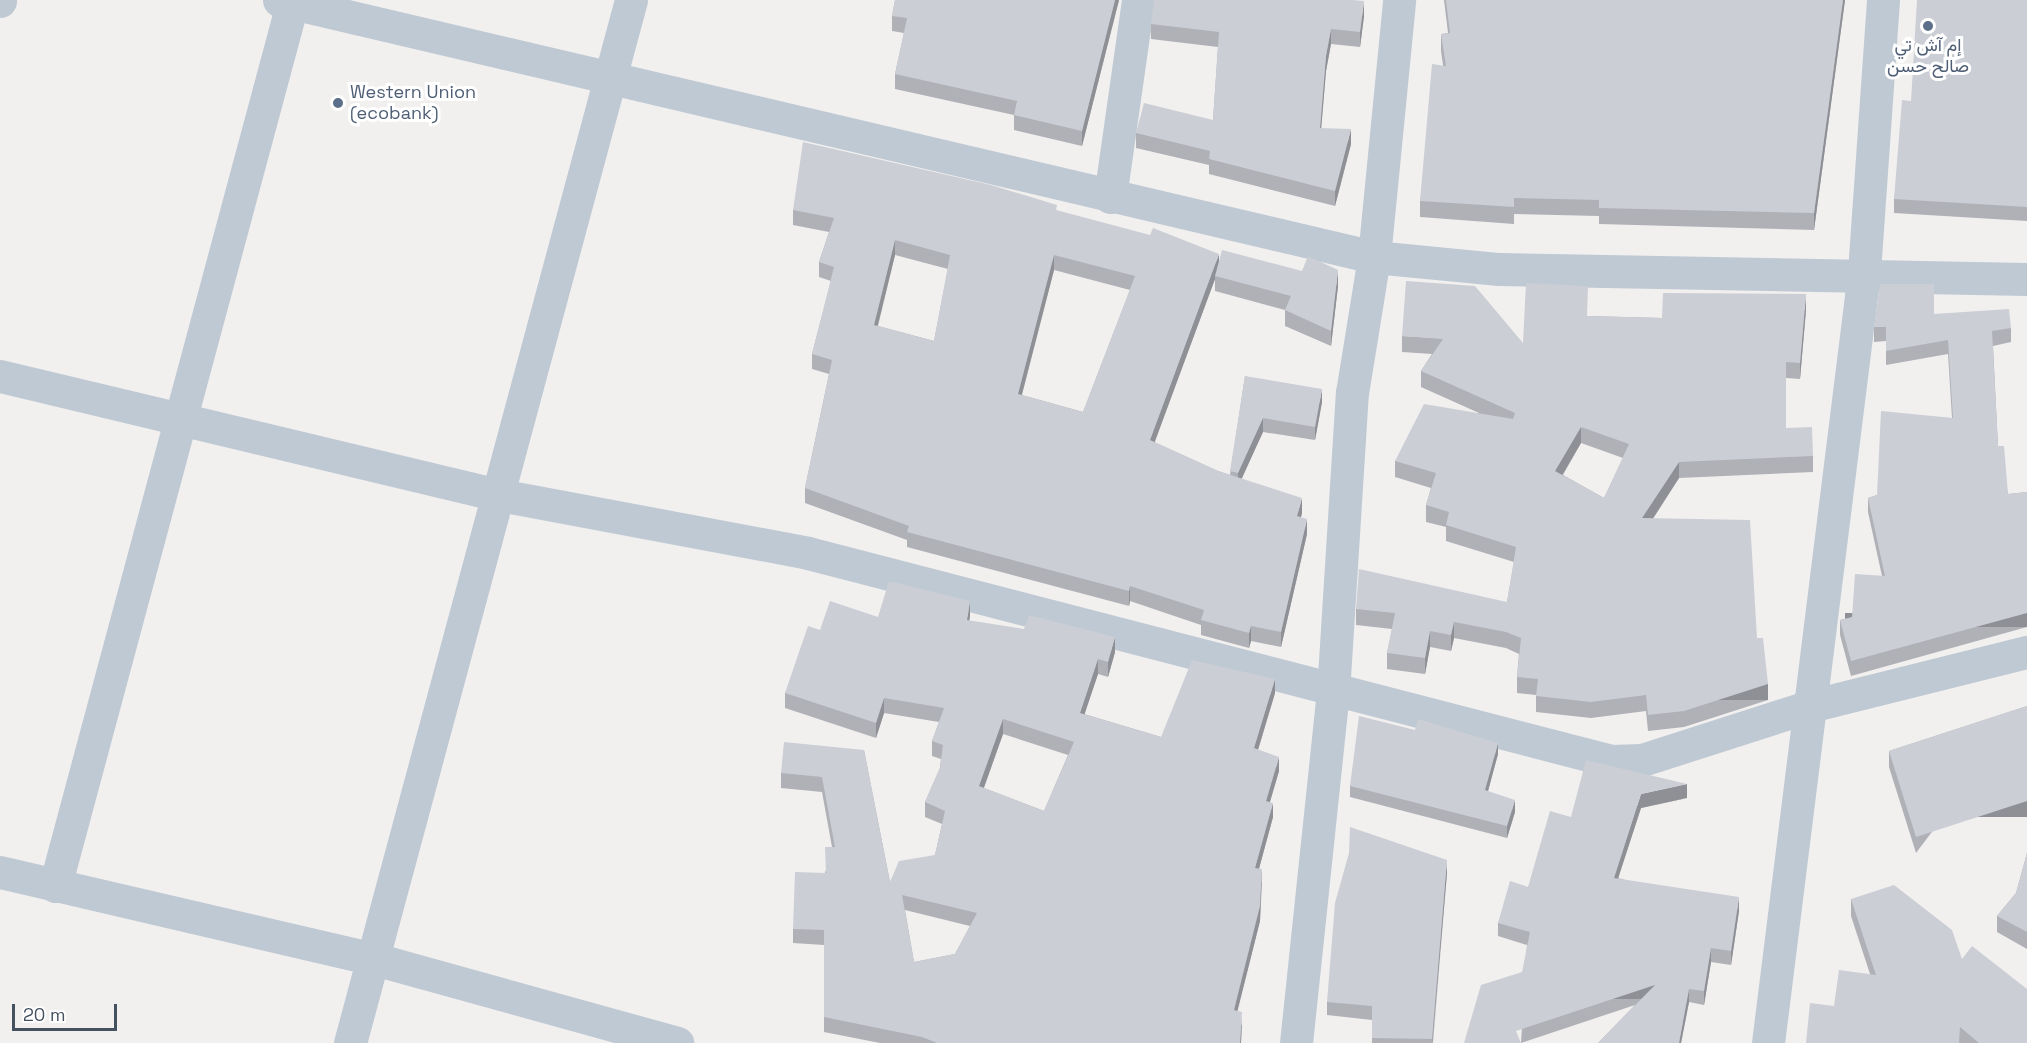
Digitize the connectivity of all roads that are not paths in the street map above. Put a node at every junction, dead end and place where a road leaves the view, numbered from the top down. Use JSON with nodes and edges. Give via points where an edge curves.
{"nodes":[{"id":1,"x":631,"y":0,"type":"edge"},
{"id":2,"x":1138,"y":0,"type":"edge"},
{"id":3,"x":1399,"y":0,"type":"edge"},
{"id":4,"x":1882,"y":0,"type":"edge"},
{"id":5,"x":288,"y":1,"type":"edge"},
{"id":6,"x":609,"y":80,"type":"junction"},
{"id":7,"x":1110,"y":197,"type":"junction"},
{"id":8,"x":1374,"y":257,"type":"junction"},
{"id":9,"x":1864,"y":272,"type":"junction"},
{"id":10,"x":2027,"y":279,"type":"edge"},
{"id":11,"x":0,"y":376,"type":"edge"},
{"id":12,"x":181,"y":422,"type":"junction"},
{"id":13,"x":494,"y":494,"type":"junction"},
{"id":14,"x":2027,"y":652,"type":"edge"},
{"id":15,"x":1333,"y":693,"type":"junction"},
{"id":16,"x":1810,"y":706,"type":"junction"},
{"id":17,"x":0,"y":872,"type":"edge"},
{"id":18,"x":55,"y":886,"type":"junction"},
{"id":19,"x":371,"y":958,"type":"junction"},
{"id":20,"x":351,"y":1043,"type":"edge"},
{"id":21,"x":677,"y":1043,"type":"edge"},
{"id":22,"x":1296,"y":1043,"type":"edge"},
{"id":23,"x":1768,"y":1043,"type":"edge"}],
"edges":[{"from":1,"to":6,"type":"street"},
{"from":2,"to":7,"type":"street"},
{"from":3,"to":8,"type":"street"},
{"from":4,"to":9,"type":"street"},
{"from":5,"to":6,"type":"street"},
{"from":5,"to":12,"type":"street"},
{"from":6,"to":7,"type":"street"},
{"from":6,"to":13,"type":"street"},
{"from":7,"to":8,"type":"street"},
{"from":8,"to":9,"type":"street","via":[[1499,269]]},
{"from":8,"to":15,"type":"street","via":[[1352,393]]},
{"from":9,"to":10,"type":"street"},
{"from":9,"to":16,"type":"street"},
{"from":11,"to":12,"type":"street"},
{"from":12,"to":13,"type":"street"},
{"from":12,"to":18,"type":"street"},
{"from":13,"to":15,"type":"street","via":[[807,552]]},
{"from":13,"to":19,"type":"street"},
{"from":14,"to":16,"type":"street"},
{"from":15,"to":16,"type":"street","via":[[1611,761],[1641,759]]},
{"from":15,"to":22,"type":"street"},
{"from":16,"to":23,"type":"street"},
{"from":17,"to":18,"type":"street"},
{"from":18,"to":19,"type":"street"},
{"from":19,"to":20,"type":"street"},
{"from":19,"to":21,"type":"street"}]}
